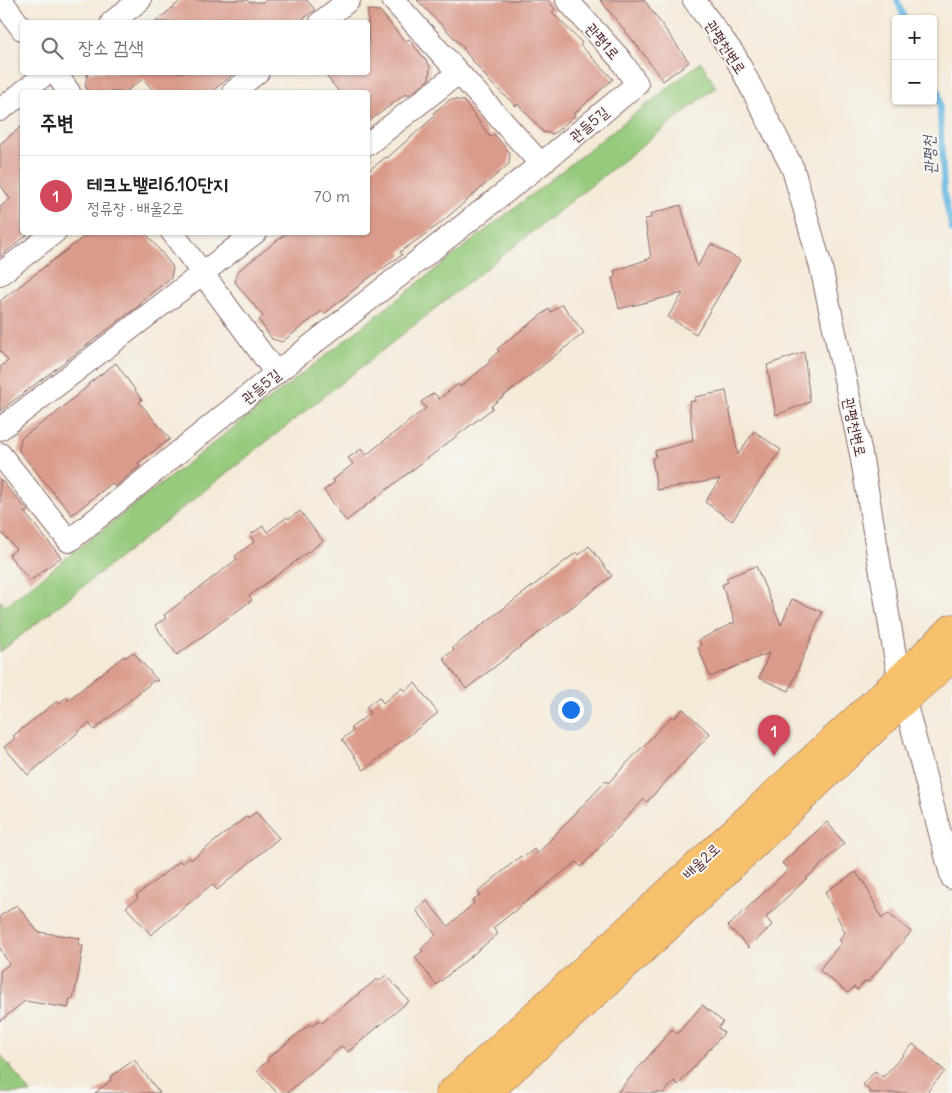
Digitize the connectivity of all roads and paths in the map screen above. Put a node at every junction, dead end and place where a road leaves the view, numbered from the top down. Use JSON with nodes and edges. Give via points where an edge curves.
{"nodes":[{"id":1,"x":1,"y":0,"type":"edge"},
{"id":2,"x":140,"y":0,"type":"edge"},
{"id":3,"x":349,"y":0,"type":"edge"},
{"id":4,"x":393,"y":0,"type":"edge"},
{"id":5,"x":567,"y":0,"type":"edge"},
{"id":6,"x":694,"y":0,"type":"edge"},
{"id":7,"x":115,"y":20,"type":"edge"},
{"id":8,"x":324,"y":20,"type":"edge"},
{"id":9,"x":20,"y":26,"type":"edge"},
{"id":10,"x":458,"y":73,"type":"junction"},
{"id":11,"x":44,"y":75,"type":"edge"},
{"id":12,"x":57,"y":75,"type":"edge"},
{"id":13,"x":254,"y":75,"type":"edge"},
{"id":14,"x":637,"y":84,"type":"joint"},
{"id":15,"x":27,"y":90,"type":"edge"},
{"id":16,"x":68,"y":90,"type":"edge"},
{"id":17,"x":236,"y":90,"type":"edge"},
{"id":18,"x":20,"y":95,"type":"edge"},
{"id":19,"x":0,"y":110,"type":"edge"},
{"id":20,"x":370,"y":142,"type":"edge"},
{"id":21,"x":541,"y":164,"type":"junction"},
{"id":22,"x":51,"y":235,"type":"edge"},
{"id":23,"x":174,"y":235,"type":"edge"},
{"id":24,"x":252,"y":235,"type":"edge"},
{"id":25,"x":0,"y":274,"type":"edge"},
{"id":26,"x":203,"y":274,"type":"junction"},
{"id":27,"x":276,"y":373,"type":"junction"},
{"id":28,"x":0,"y":429,"type":"edge"},
{"id":29,"x":0,"y":454,"type":"edge"},
{"id":30,"x":948,"y":646,"type":"edge"},
{"id":31,"x":902,"y":690,"type":"junction"},
{"id":32,"x":952,"y":878,"type":"edge"},
{"id":33,"x":450,"y":1093,"type":"edge"},
{"id":34,"x":488,"y":1093,"type":"edge"}],
"edges":[{"from":1,"to":9,"type":"street"},
{"from":2,"to":7,"type":"street"},
{"from":3,"to":8,"type":"street"},
{"from":4,"to":10,"type":"street"},
{"from":5,"to":14,"type":"street","name":"관평1로","via":[[620,59]]},
{"from":6,"to":31,"type":"street","name":"관평천변로","via":[[734,56],[793,169],[821,267],[861,454]]},
{"from":10,"to":20,"type":"street"},
{"from":10,"to":21,"type":"street"},
{"from":11,"to":15,"type":"street"},
{"from":12,"to":16,"type":"street"},
{"from":13,"to":17,"type":"street"},
{"from":14,"to":21,"type":"street","name":"관들5길"},
{"from":18,"to":19,"type":"street"},
{"from":21,"to":27,"type":"street","name":"관들5길"},
{"from":22,"to":25,"type":"street"},
{"from":23,"to":26,"type":"street"},
{"from":24,"to":26,"type":"street"},
{"from":26,"to":27,"type":"street"},
{"from":26,"to":28,"type":"street"},
{"from":27,"to":29,"type":"street","name":"관들5길","via":[[69,541]]},
{"from":30,"to":31,"type":"main road","name":"배울2로"},
{"from":31,"to":32,"type":"street","name":"관평천변로"},
{"from":31,"to":33,"type":"main road","name":"배울2로"},
{"from":31,"to":34,"type":"main road","name":"배울2로","via":[[680,916]]}]}
